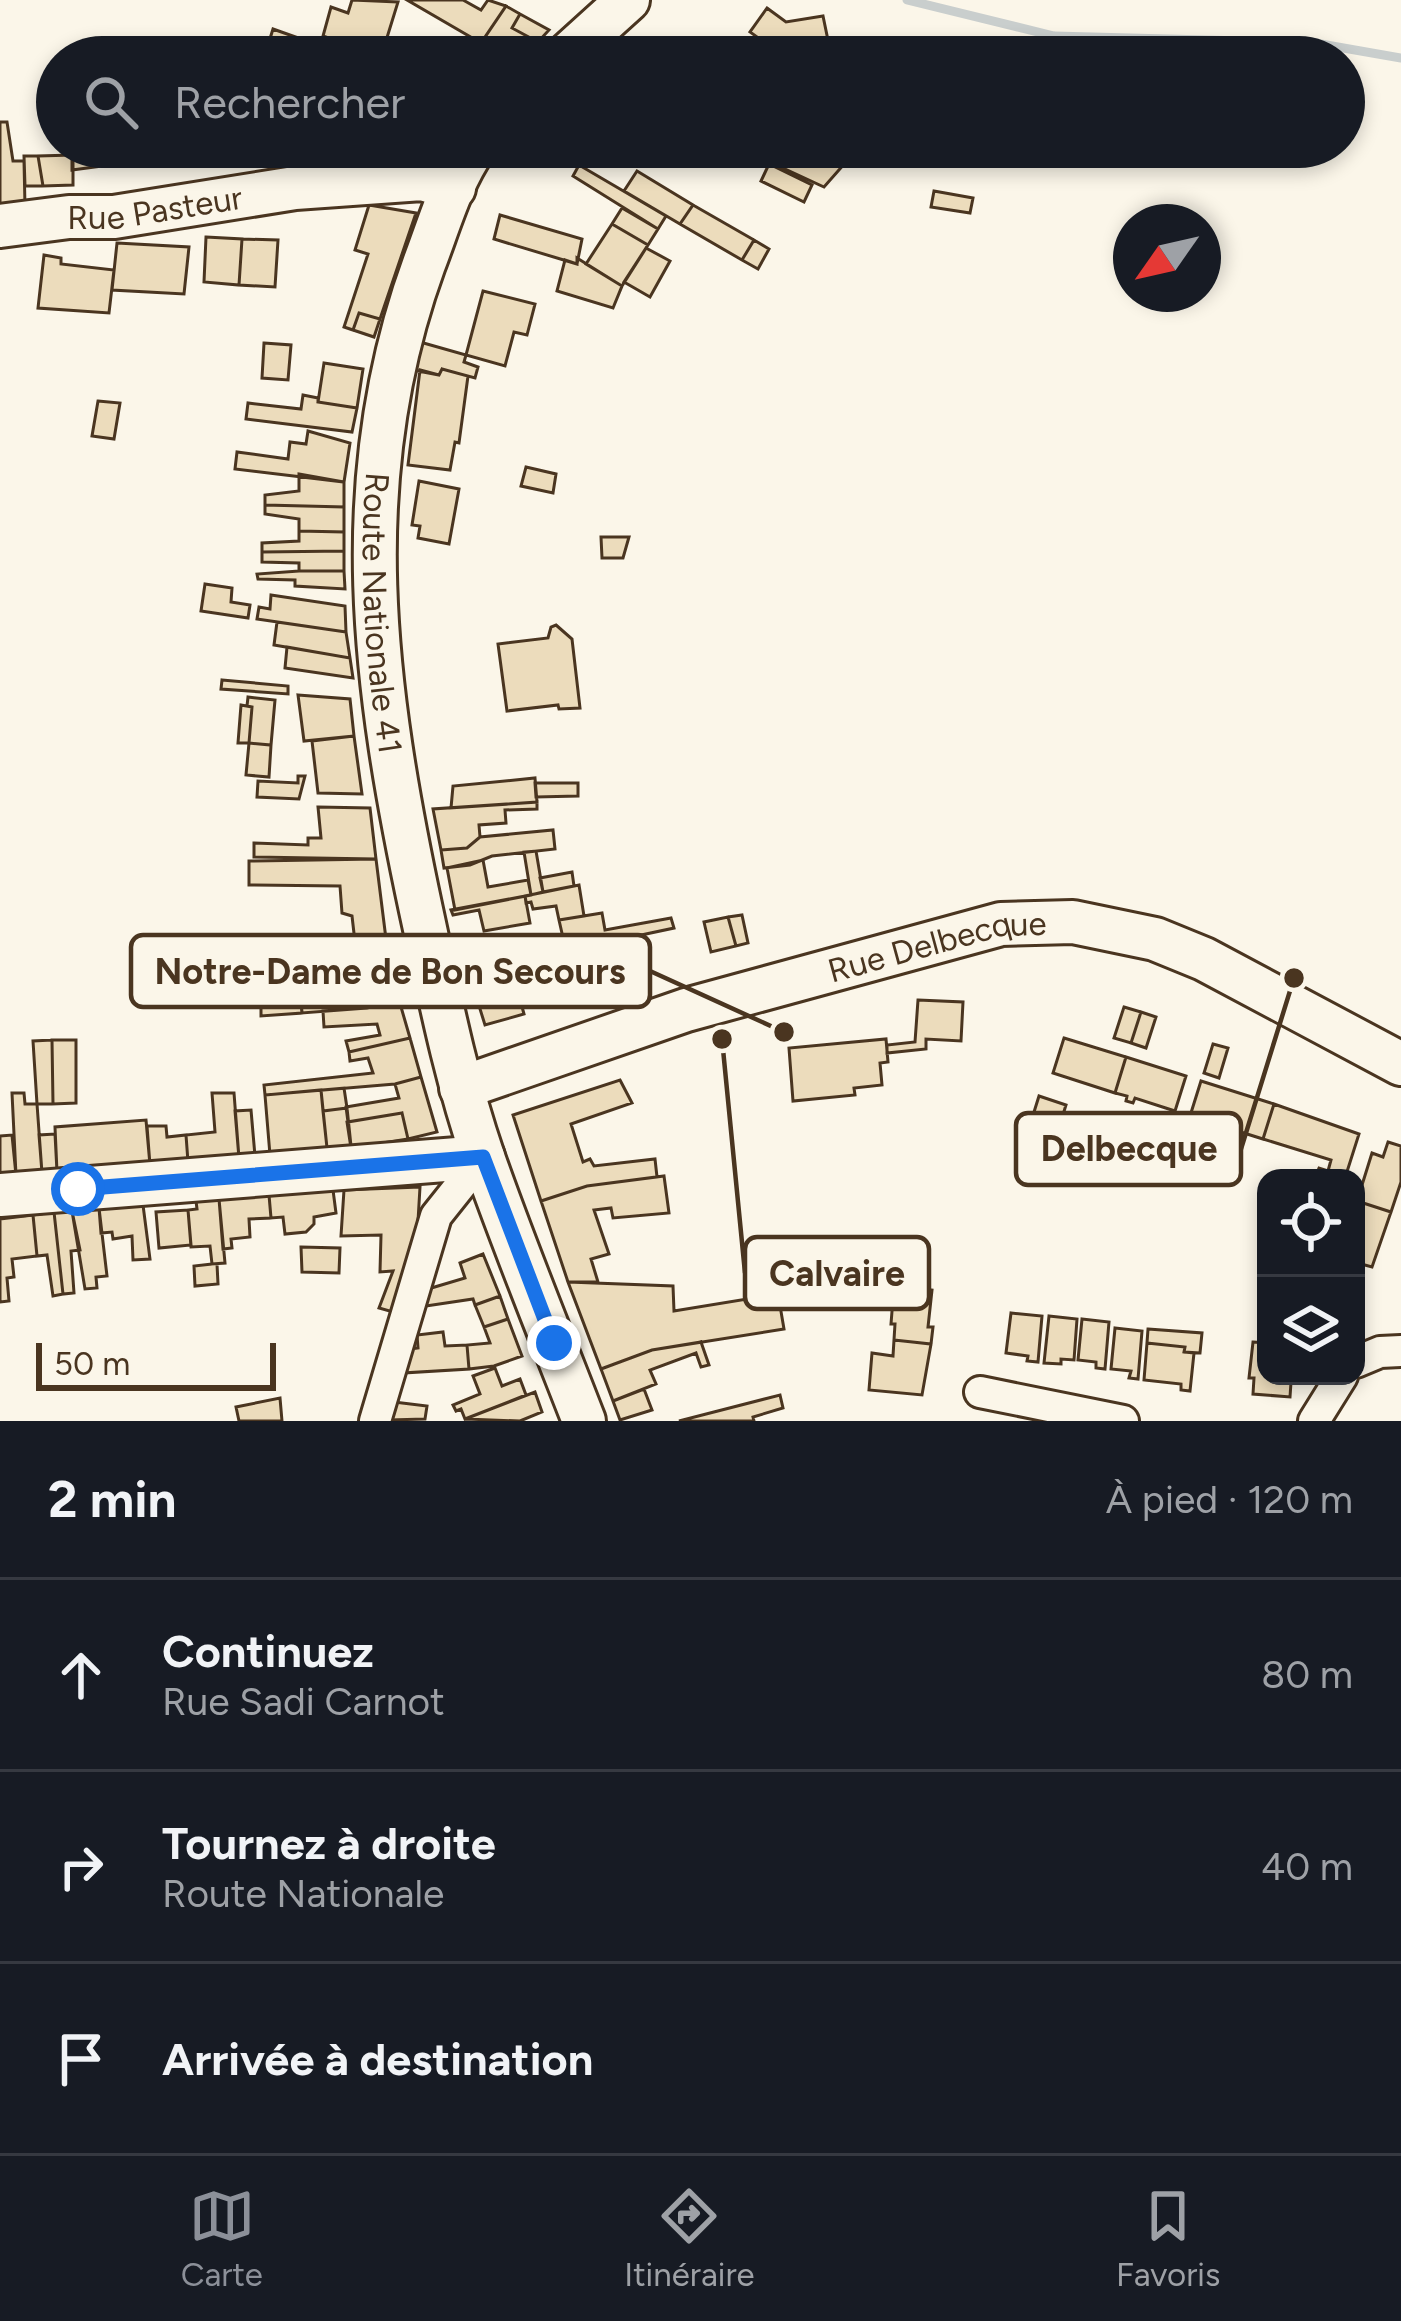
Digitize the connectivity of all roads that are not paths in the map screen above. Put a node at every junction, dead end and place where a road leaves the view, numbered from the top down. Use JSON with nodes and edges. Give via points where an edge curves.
{"nodes":[{"id":1,"x":628,"y":0,"type":"edge"},
{"id":2,"x":588,"y":36,"type":"edge"},
{"id":3,"x":464,"y":168,"type":"edge"},
{"id":4,"x":454,"y":188,"type":"junction"},
{"id":5,"x":0,"y":226,"type":"edge"},
{"id":6,"x":1401,"y":1064,"type":"edge"},
{"id":7,"x":461,"y":1088,"type":"junction"},
{"id":8,"x":483,"y":1157,"type":"junction"},
{"id":9,"x":0,"y":1195,"type":"edge"},
{"id":10,"x":1401,"y":1351,"type":"edge"},
{"id":11,"x":1365,"y":1358,"type":"edge"},
{"id":12,"x":1336,"y":1385,"type":"edge"},
{"id":13,"x":980,"y":1392,"type":"dead end"},
{"id":14,"x":375,"y":1421,"type":"edge"},
{"id":15,"x":584,"y":1421,"type":"edge"},
{"id":16,"x":1123,"y":1421,"type":"edge"},
{"id":17,"x":1314,"y":1421,"type":"edge"}],
"edges":[{"from":1,"to":2,"type":"street"},
{"from":3,"to":4,"type":"street","name":"Route Nationale 41"},
{"from":4,"to":5,"type":"street","name":"Rue Pasteur","via":[[422,179],[295,188]]},
{"from":4,"to":7,"type":"street","name":"Route Nationale 41","via":[[411,301],[387,401],[376,469],[373,614],[410,858]]},
{"from":6,"to":7,"type":"street","name":"Rue Delbecque","via":[[1155,939],[1073,922],[1025,923],[686,1010]]},
{"from":7,"to":8,"type":"street","name":"Route Nationale 41"},
{"from":8,"to":9,"type":"street"},
{"from":8,"to":14,"type":"street","via":[[436,1216]]},
{"from":8,"to":15,"type":"street","name":"Route Nationale 41"},
{"from":10,"to":11,"type":"street"},
{"from":12,"to":17,"type":"street"},
{"from":13,"to":16,"type":"street"}]}
